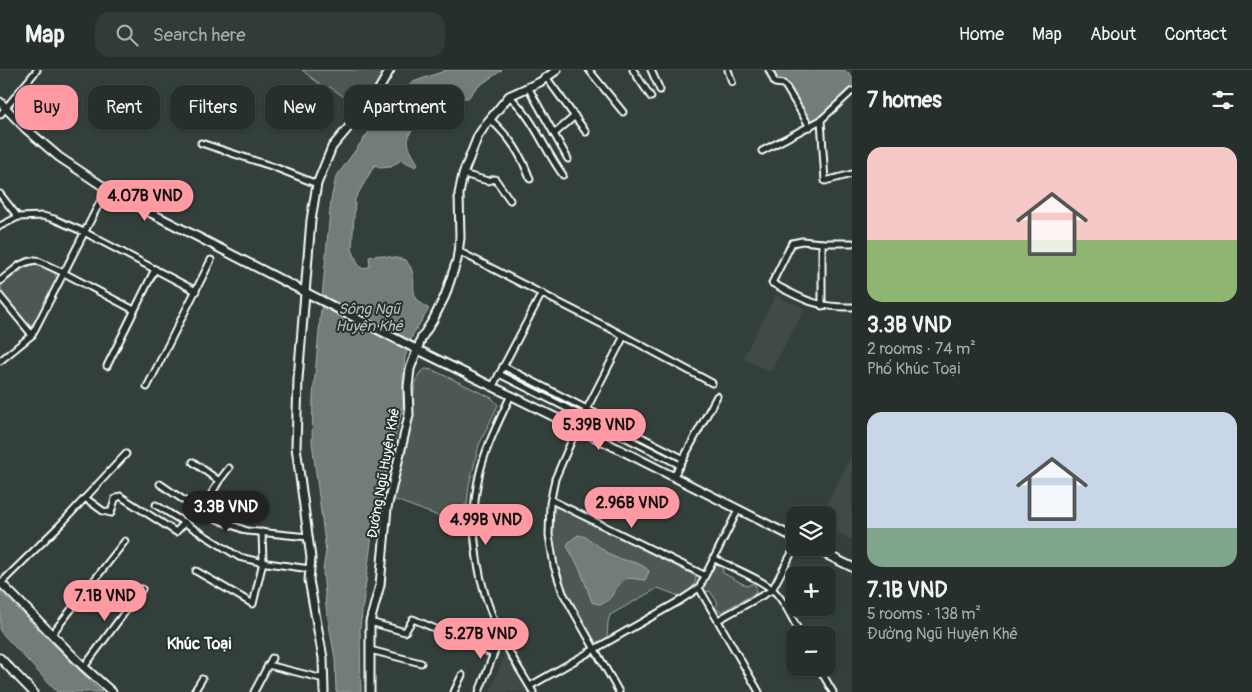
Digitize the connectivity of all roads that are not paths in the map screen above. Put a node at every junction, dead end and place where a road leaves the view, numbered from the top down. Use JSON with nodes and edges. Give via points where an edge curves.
{"nodes":[{"id":1,"x":37,"y":70,"type":"edge"},
{"id":2,"x":390,"y":70,"type":"edge"},
{"id":3,"x":557,"y":70,"type":"edge"},
{"id":4,"x":589,"y":70,"type":"edge"},
{"id":5,"x":633,"y":70,"type":"edge"},
{"id":6,"x":651,"y":70,"type":"edge"},
{"id":7,"x":728,"y":70,"type":"edge"},
{"id":8,"x":769,"y":70,"type":"edge"},
{"id":9,"x":546,"y":77,"type":"junction"},
{"id":10,"x":732,"y":82,"type":"dead end"},
{"id":11,"x":528,"y":87,"type":"junction"},
{"id":12,"x":660,"y":90,"type":"dead end"},
{"id":13,"x":852,"y":91,"type":"edge"},
{"id":14,"x":509,"y":96,"type":"junction"},
{"id":15,"x":651,"y":97,"type":"dead end"},
{"id":16,"x":0,"y":102,"type":"edge"},
{"id":17,"x":6,"y":108,"type":"junction"},
{"id":18,"x":622,"y":112,"type":"dead end"},
{"id":19,"x":0,"y":115,"type":"edge"},
{"id":20,"x":575,"y":116,"type":"junction"},
{"id":21,"x":490,"y":119,"type":"junction"},
{"id":22,"x":821,"y":120,"type":"junction"},
{"id":23,"x":810,"y":127,"type":"junction"},
{"id":24,"x":586,"y":132,"type":"dead end"},
{"id":25,"x":554,"y":134,"type":"junction"},
{"id":26,"x":201,"y":143,"type":"dead end"},
{"id":27,"x":762,"y":150,"type":"dead end"},
{"id":28,"x":568,"y":159,"type":"dead end"},
{"id":29,"x":463,"y":174,"type":"junction"},
{"id":30,"x":852,"y":174,"type":"edge"},
{"id":31,"x":563,"y":175,"type":"dead end"},
{"id":32,"x":530,"y":179,"type":"dead end"},
{"id":33,"x":317,"y":184,"type":"junction"},
{"id":34,"x":0,"y":194,"type":"edge"},
{"id":35,"x":101,"y":200,"type":"dead end"},
{"id":36,"x":510,"y":200,"type":"dead end"},
{"id":37,"x":18,"y":217,"type":"junction"},
{"id":38,"x":0,"y":226,"type":"edge"},
{"id":39,"x":84,"y":232,"type":"junction"},
{"id":40,"x":822,"y":243,"type":"junction"},
{"id":41,"x":852,"y":243,"type":"edge"},
{"id":42,"x":458,"y":251,"type":"junction"},
{"id":43,"x":211,"y":260,"type":"dead end"},
{"id":44,"x":155,"y":269,"type":"junction"},
{"id":45,"x":64,"y":273,"type":"junction"},
{"id":46,"x":0,"y":282,"type":"edge"},
{"id":47,"x":196,"y":291,"type":"junction"},
{"id":48,"x":306,"y":293,"type":"junction"},
{"id":49,"x":542,"y":293,"type":"junction"},
{"id":50,"x":0,"y":296,"type":"edge"},
{"id":51,"x":822,"y":306,"type":"junction"},
{"id":52,"x":852,"y":308,"type":"edge"},
{"id":53,"x":134,"y":310,"type":"junction"},
{"id":54,"x":32,"y":336,"type":"junction"},
{"id":55,"x":624,"y":336,"type":"junction"},
{"id":56,"x":414,"y":348,"type":"junction"},
{"id":57,"x":0,"y":361,"type":"edge"},
{"id":58,"x":106,"y":366,"type":"dead end"},
{"id":59,"x":503,"y":366,"type":"junction"},
{"id":60,"x":499,"y":374,"type":"junction"},
{"id":61,"x":712,"y":383,"type":"dead end"},
{"id":62,"x":493,"y":386,"type":"junction"},
{"id":63,"x":147,"y":387,"type":"dead end"},
{"id":64,"x":511,"y":395,"type":"junction"},
{"id":65,"x":717,"y":396,"type":"dead end"},
{"id":66,"x":587,"y":409,"type":"junction"},
{"id":67,"x":583,"y":417,"type":"junction"},
{"id":68,"x":577,"y":428,"type":"junction"},
{"id":69,"x":126,"y":454,"type":"dead end"},
{"id":70,"x":684,"y":458,"type":"junction"},
{"id":71,"x":193,"y":462,"type":"dead end"},
{"id":72,"x":680,"y":466,"type":"junction"},
{"id":73,"x":229,"y":468,"type":"dead end"},
{"id":74,"x":674,"y":476,"type":"junction"},
{"id":75,"x":219,"y":481,"type":"junction"},
{"id":76,"x":160,"y":484,"type":"dead end"},
{"id":77,"x":85,"y":498,"type":"junction"},
{"id":78,"x":551,"y":500,"type":"junction"},
{"id":79,"x":156,"y":505,"type":"dead end"},
{"id":80,"x":738,"y":510,"type":"junction"},
{"id":81,"x":201,"y":512,"type":"junction"},
{"id":82,"x":185,"y":522,"type":"junction"},
{"id":83,"x":262,"y":532,"type":"junction"},
{"id":84,"x":786,"y":534,"type":"edge"},
{"id":85,"x":308,"y":537,"type":"junction"},
{"id":86,"x":125,"y":541,"type":"dead end"},
{"id":87,"x":790,"y":556,"type":"edge"},
{"id":88,"x":829,"y":556,"type":"edge"},
{"id":89,"x":713,"y":558,"type":"junction"},
{"id":90,"x":263,"y":562,"type":"junction"},
{"id":91,"x":852,"y":567,"type":"edge"},
{"id":92,"x":310,"y":569,"type":"junction"},
{"id":93,"x":196,"y":571,"type":"dead end"},
{"id":94,"x":704,"y":575,"type":"junction"},
{"id":95,"x":1,"y":582,"type":"edge"},
{"id":96,"x":699,"y":588,"type":"junction"},
{"id":97,"x":142,"y":589,"type":"dead end"},
{"id":98,"x":772,"y":590,"type":"junction"},
{"id":99,"x":718,"y":620,"type":"junction"},
{"id":100,"x":370,"y":622,"type":"junction"},
{"id":101,"x":796,"y":626,"type":"edge"},
{"id":102,"x":52,"y":634,"type":"junction"},
{"id":103,"x":501,"y":635,"type":"junction"},
{"id":104,"x":594,"y":649,"type":"junction"},
{"id":105,"x":370,"y":650,"type":"junction"},
{"id":106,"x":493,"y":654,"type":"junction"},
{"id":107,"x":0,"y":658,"type":"edge"},
{"id":108,"x":272,"y":658,"type":"dead end"},
{"id":109,"x":421,"y":663,"type":"dead end"},
{"id":110,"x":268,"y":665,"type":"junction"},
{"id":111,"x":84,"y":667,"type":"junction"},
{"id":112,"x":462,"y":675,"type":"dead end"},
{"id":113,"x":824,"y":676,"type":"edge"},
{"id":114,"x":202,"y":678,"type":"dead end"},
{"id":115,"x":324,"y":679,"type":"junction"},
{"id":116,"x":530,"y":686,"type":"junction"},
{"id":117,"x":32,"y":692,"type":"edge"},
{"id":118,"x":112,"y":692,"type":"edge"},
{"id":119,"x":194,"y":692,"type":"edge"},
{"id":120,"x":254,"y":692,"type":"edge"},
{"id":121,"x":324,"y":692,"type":"edge"},
{"id":122,"x":370,"y":692,"type":"edge"},
{"id":123,"x":454,"y":692,"type":"edge"},
{"id":124,"x":480,"y":692,"type":"edge"},
{"id":125,"x":533,"y":692,"type":"edge"},
{"id":126,"x":619,"y":692,"type":"edge"},
{"id":127,"x":759,"y":692,"type":"edge"},
{"id":128,"x":833,"y":692,"type":"edge"}],
"edges":[{"from":1,"to":17,"type":"street"},
{"from":2,"to":33,"type":"street","via":[[375,96],[332,147]]},
{"from":3,"to":9,"type":"street","name":"Đường Ngũ Huyện Khê"},
{"from":4,"to":18,"type":"street"},
{"from":5,"to":15,"type":"street"},
{"from":6,"to":12,"type":"street"},
{"from":7,"to":10,"type":"street"},
{"from":8,"to":23,"type":"street","via":[[774,82],[786,87]]},
{"from":9,"to":11,"type":"street","name":"Đường Ngũ Huyện Khê"},
{"from":9,"to":20,"type":"street"},
{"from":11,"to":14,"type":"street","name":"Đường Ngũ Huyện Khê"},
{"from":11,"to":25,"type":"street"},
{"from":13,"to":22,"type":"street"},
{"from":14,"to":21,"type":"street","name":"Đường Ngũ Huyện Khê"},
{"from":14,"to":31,"type":"street","via":[[535,126]]},
{"from":16,"to":17,"type":"street"},
{"from":17,"to":19,"type":"street"},
{"from":17,"to":48,"type":"street","via":[[59,157],[104,188]]},
{"from":20,"to":24,"type":"street"},
{"from":20,"to":25,"type":"street"},
{"from":21,"to":29,"type":"street","name":"Đường Ngũ Huyện Khê","via":[[478,136]]},
{"from":21,"to":32,"type":"street","via":[[522,157]]},
{"from":22,"to":23,"type":"street"},
{"from":22,"to":30,"type":"street","via":[[825,181]]},
{"from":23,"to":27,"type":"street"},
{"from":25,"to":28,"type":"street"},
{"from":26,"to":33,"type":"street"},
{"from":29,"to":36,"type":"street","via":[[488,181],[495,179]]},
{"from":29,"to":42,"type":"street","name":"Đường Ngũ Huyện Khê","via":[[459,194]]},
{"from":33,"to":48,"type":"street"},
{"from":34,"to":37,"type":"street"},
{"from":35,"to":39,"type":"street"},
{"from":37,"to":38,"type":"street"},
{"from":37,"to":39,"type":"street","via":[[43,216]]},
{"from":39,"to":44,"type":"street"},
{"from":39,"to":45,"type":"street"},
{"from":40,"to":41,"type":"street"},
{"from":40,"to":51,"type":"street"},
{"from":40,"to":51,"type":"street","via":[[792,243],[772,283]]},
{"from":42,"to":49,"type":"street"},
{"from":42,"to":56,"type":"street","name":"Đường Ngũ Huyện Khê","via":[[445,296]]},
{"from":43,"to":47,"type":"street"},
{"from":44,"to":47,"type":"street"},
{"from":44,"to":53,"type":"street"},
{"from":45,"to":46,"type":"street","via":[[36,260],[20,265]]},
{"from":45,"to":53,"type":"street"},
{"from":45,"to":54,"type":"street"},
{"from":47,"to":63,"type":"street"},
{"from":48,"to":56,"type":"street"},
{"from":48,"to":85,"type":"street","via":[[296,447]]},
{"from":49,"to":55,"type":"street"},
{"from":49,"to":59,"type":"street"},
{"from":50,"to":54,"type":"street"},
{"from":51,"to":52,"type":"street"},
{"from":53,"to":58,"type":"street"},
{"from":54,"to":57,"type":"street"},
{"from":55,"to":61,"type":"street"},
{"from":55,"to":66,"type":"street"},
{"from":56,"to":62,"type":"street"},
{"from":56,"to":100,"type":"street","name":"Đường Ngũ Huyện Khê","via":[[408,387],[409,415],[387,508],[380,585]]},
{"from":59,"to":60,"type":"street"},
{"from":59,"to":66,"type":"street"},
{"from":60,"to":62,"type":"street"},
{"from":60,"to":67,"type":"street"},
{"from":62,"to":64,"type":"street"},
{"from":64,"to":68,"type":"street"},
{"from":64,"to":103,"type":"street","via":[[481,470],[474,516],[481,578]]},
{"from":65,"to":70,"type":"street"},
{"from":66,"to":67,"type":"street"},
{"from":66,"to":70,"type":"street"},
{"from":67,"to":68,"type":"street"},
{"from":67,"to":72,"type":"street"},
{"from":68,"to":74,"type":"street"},
{"from":68,"to":78,"type":"street","via":[[555,479]]},
{"from":69,"to":77,"type":"street"},
{"from":70,"to":72,"type":"street"},
{"from":71,"to":75,"type":"street"},
{"from":72,"to":74,"type":"street"},
{"from":73,"to":75,"type":"street"},
{"from":74,"to":80,"type":"street"},
{"from":75,"to":81,"type":"street"},
{"from":76,"to":81,"type":"street"},
{"from":77,"to":82,"type":"street","via":[[111,513],[115,499],[120,496],[176,532]]},
{"from":77,"to":95,"type":"street"},
{"from":78,"to":94,"type":"street"},
{"from":78,"to":104,"type":"street","via":[[549,535],[554,566],[568,604]]},
{"from":79,"to":82,"type":"street"},
{"from":80,"to":84,"type":"street"},
{"from":80,"to":89,"type":"street"},
{"from":81,"to":83,"type":"street","via":[[247,531]]},
{"from":82,"to":90,"type":"street","via":[[239,557]]},
{"from":83,"to":85,"type":"street"},
{"from":83,"to":90,"type":"street"},
{"from":85,"to":92,"type":"street"},
{"from":86,"to":102,"type":"street"},
{"from":87,"to":98,"type":"street"},
{"from":88,"to":91,"type":"street"},
{"from":89,"to":94,"type":"street"},
{"from":89,"to":98,"type":"street"},
{"from":90,"to":92,"type":"street"},
{"from":90,"to":93,"type":"street","via":[[253,604]]},
{"from":92,"to":115,"type":"street","via":[[309,580],[324,658]]},
{"from":94,"to":96,"type":"street"},
{"from":95,"to":102,"type":"street"},
{"from":96,"to":99,"type":"street"},
{"from":96,"to":104,"type":"street"},
{"from":97,"to":111,"type":"street"},
{"from":98,"to":99,"type":"street"},
{"from":98,"to":101,"type":"street"},
{"from":99,"to":127,"type":"street"},
{"from":100,"to":105,"type":"street","name":"Đường Ngũ Huyện Khê"},
{"from":100,"to":106,"type":"street","via":[[405,632],[413,619]]},
{"from":102,"to":111,"type":"street"},
{"from":103,"to":106,"type":"street"},
{"from":103,"to":116,"type":"street"},
{"from":104,"to":116,"type":"street"},
{"from":104,"to":126,"type":"street"},
{"from":105,"to":109,"type":"street"},
{"from":105,"to":122,"type":"street","name":"Đường Ngũ Huyện Khê"},
{"from":106,"to":124,"type":"street"},
{"from":107,"to":117,"type":"street"},
{"from":108,"to":110,"type":"street"},
{"from":110,"to":115,"type":"street"},
{"from":110,"to":120,"type":"street"},
{"from":111,"to":118,"type":"street"},
{"from":112,"to":123,"type":"street"},
{"from":113,"to":128,"type":"street"},
{"from":114,"to":119,"type":"street"},
{"from":115,"to":121,"type":"street"},
{"from":116,"to":125,"type":"street"}]}
